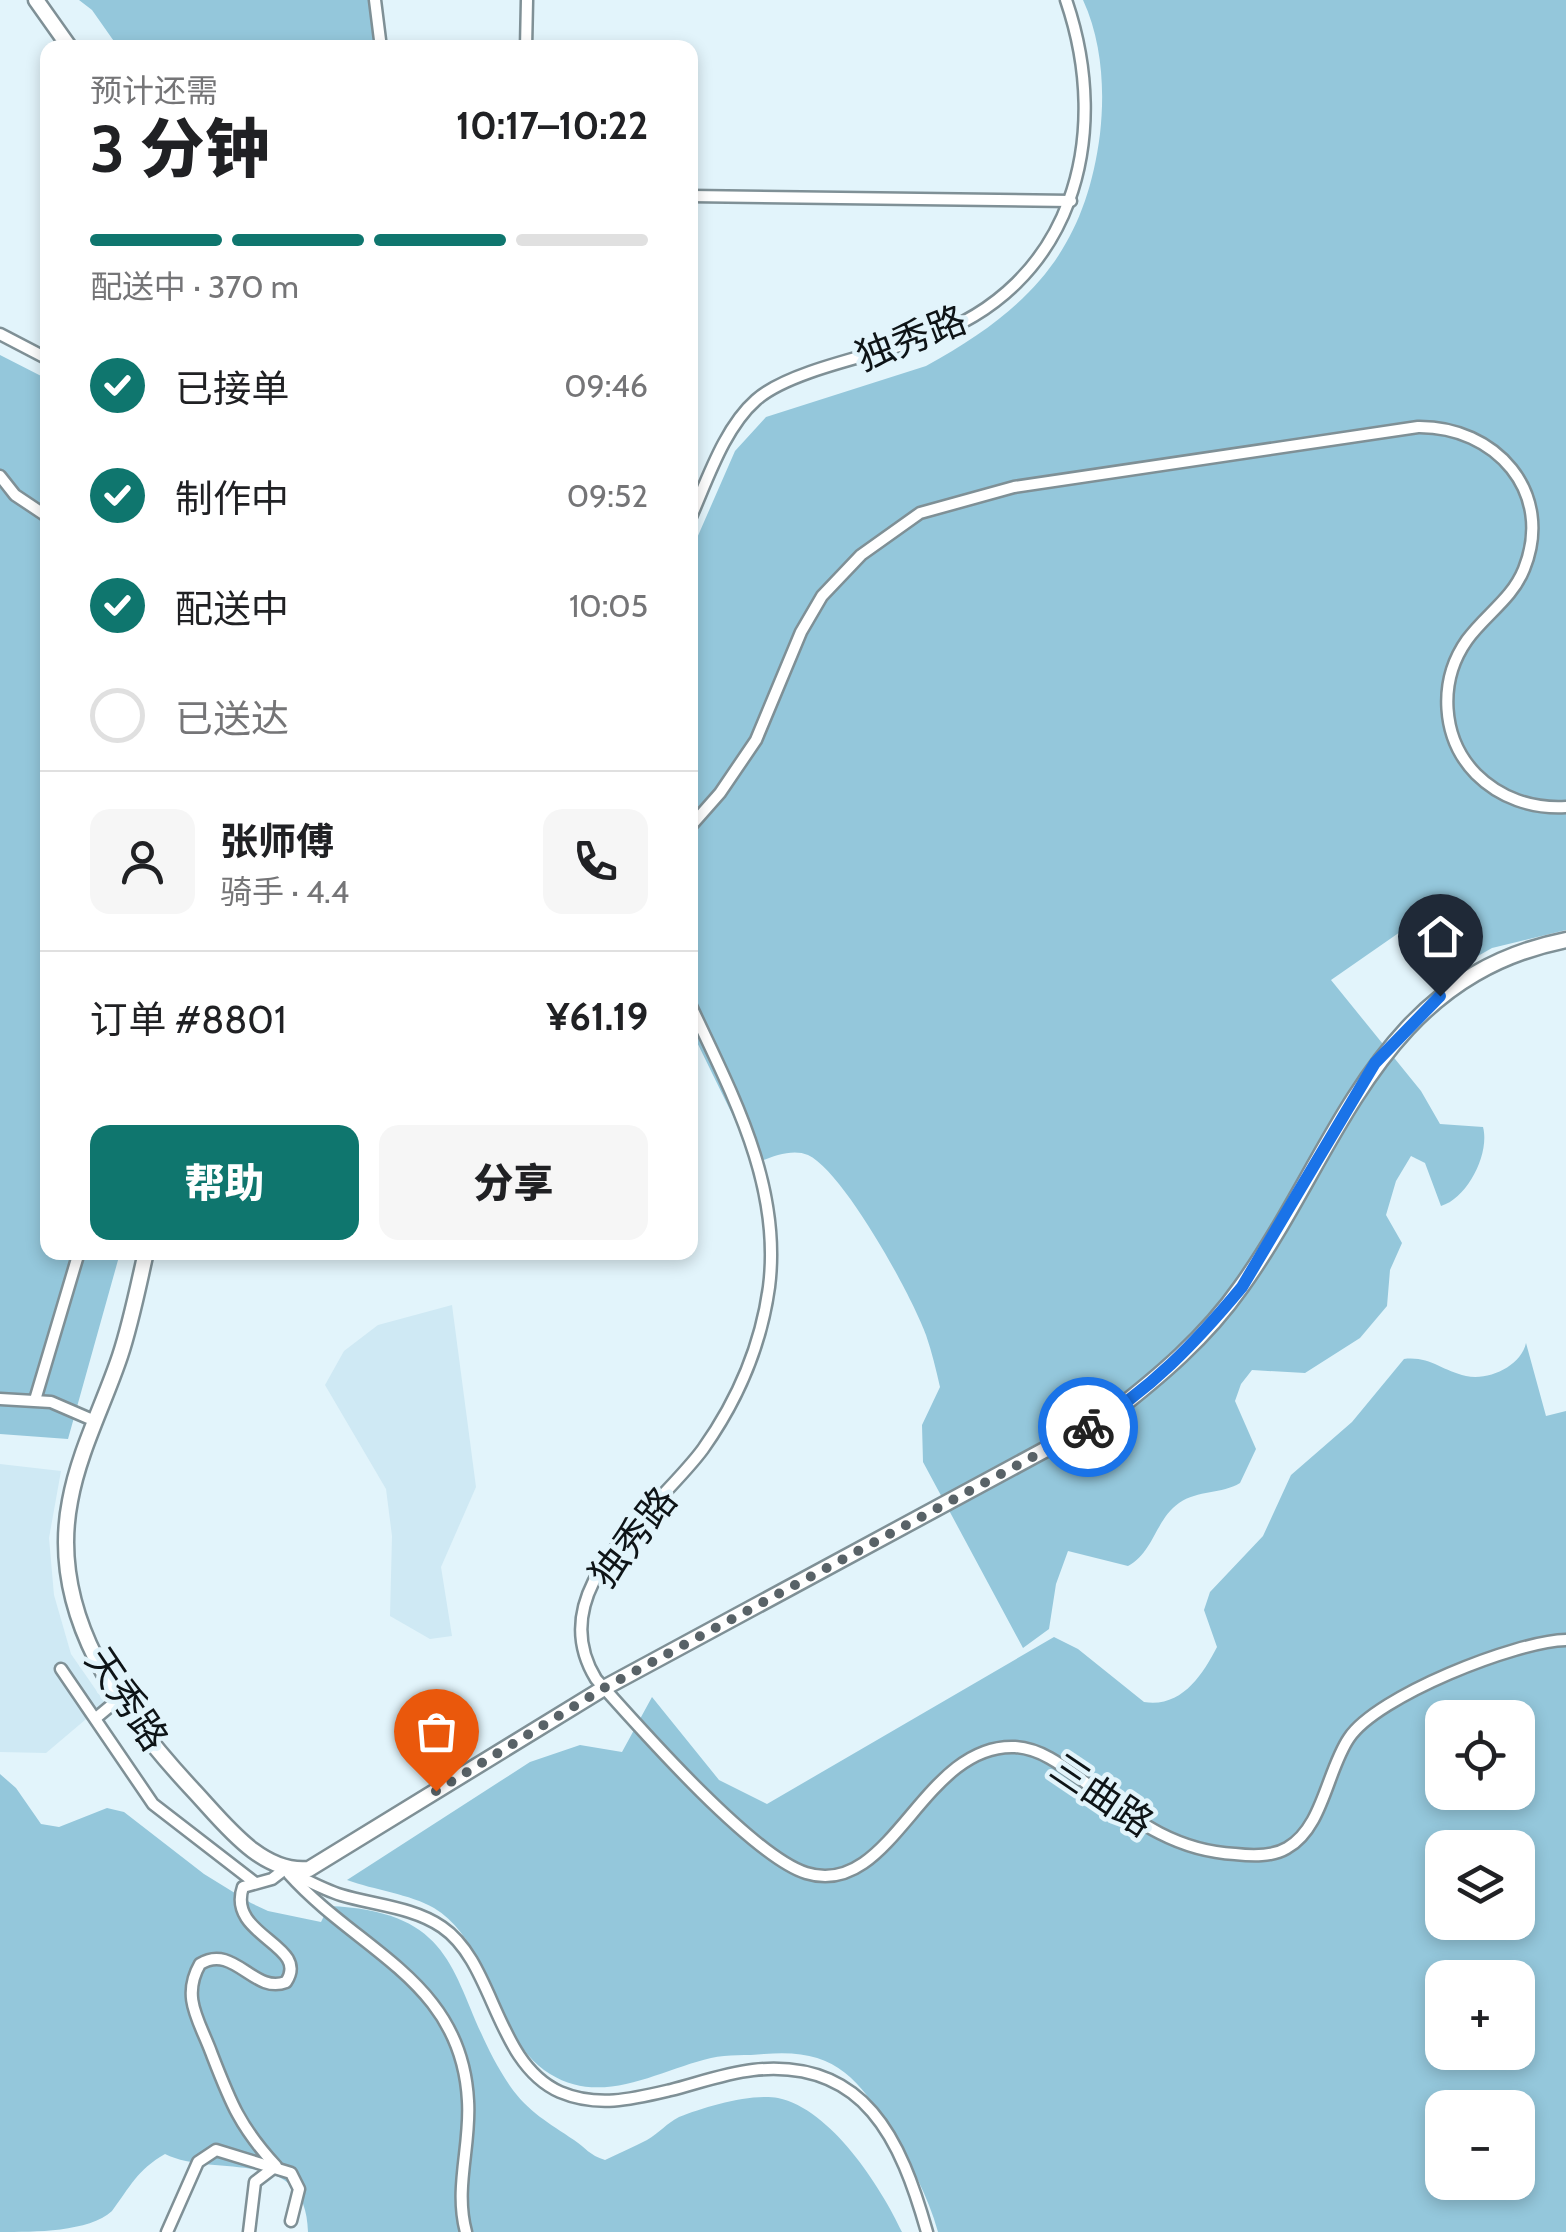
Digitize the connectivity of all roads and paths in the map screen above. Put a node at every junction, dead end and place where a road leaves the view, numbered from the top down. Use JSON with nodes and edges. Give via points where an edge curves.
{"nodes":[{"id":1,"x":36,"y":0,"type":"edge"},
{"id":2,"x":375,"y":0,"type":"edge"},
{"id":3,"x":527,"y":0,"type":"edge"},
{"id":4,"x":1066,"y":0,"type":"edge"},
{"id":5,"x":64,"y":40,"type":"edge"},
{"id":6,"x":380,"y":40,"type":"edge"},
{"id":7,"x":526,"y":40,"type":"edge"},
{"id":8,"x":698,"y":196,"type":"edge"},
{"id":9,"x":1071,"y":201,"type":"junction"},
{"id":10,"x":0,"y":334,"type":"edge"},
{"id":11,"x":40,"y":355,"type":"edge"},
{"id":12,"x":0,"y":476,"type":"edge"},
{"id":13,"x":698,"y":502,"type":"edge"},
{"id":14,"x":40,"y":512,"type":"edge"},
{"id":15,"x":1566,"y":807,"type":"edge"},
{"id":16,"x":698,"y":817,"type":"edge"},
{"id":17,"x":1566,"y":940,"type":"edge"},
{"id":18,"x":698,"y":1022,"type":"edge"},
{"id":19,"x":77,"y":1260,"type":"edge"},
{"id":20,"x":144,"y":1260,"type":"edge"},
{"id":21,"x":0,"y":1399,"type":"edge"},
{"id":22,"x":35,"y":1400,"type":"junction"},
{"id":23,"x":95,"y":1421,"type":"junction"},
{"id":24,"x":1566,"y":1640,"type":"edge"},
{"id":25,"x":60,"y":1668,"type":"dead end"},
{"id":26,"x":604,"y":1688,"type":"junction"},
{"id":27,"x":120,"y":1698,"type":"junction"},
{"id":28,"x":96,"y":1718,"type":"junction"},
{"id":29,"x":284,"y":1869,"type":"junction"},
{"id":30,"x":254,"y":1882,"type":"junction"},
{"id":31,"x":276,"y":2166,"type":"junction"},
{"id":32,"x":291,"y":2221,"type":"dead end"},
{"id":33,"x":167,"y":2232,"type":"edge"},
{"id":34,"x":249,"y":2232,"type":"edge"},
{"id":35,"x":466,"y":2232,"type":"edge"},
{"id":36,"x":927,"y":2232,"type":"edge"}],
"edges":[{"from":1,"to":5,"type":"main road"},
{"from":2,"to":6,"type":"street"},
{"from":3,"to":7,"type":"street"},
{"from":4,"to":9,"type":"street","name":"独秀路","via":[[1084,102],[1081,167]]},
{"from":8,"to":9,"type":"street"},
{"from":9,"to":13,"type":"street","name":"独秀路","via":[[1034,262],[974,317],[783,384],[756,400],[732,431]]},
{"from":10,"to":11,"type":"street"},
{"from":12,"to":14,"type":"street"},
{"from":15,"to":16,"type":"street","via":[[1535,806],[1501,793],[1454,743],[1447,712],[1455,664],[1468,638],[1518,580],[1529,553],[1532,513],[1523,484],[1502,455],[1468,433],[1418,427],[1014,488],[920,514],[861,554],[822,596],[750,749]]},
{"from":17,"to":26,"type":"main road","via":[[1471,975],[1393,1042],[1242,1287],[1158,1378],[1050,1449]]},
{"from":18,"to":26,"type":"street","name":"独秀路","via":[[764,1185],[769,1287],[756,1343],[725,1414],[685,1473],[606,1560],[587,1594],[581,1644]]},
{"from":19,"to":22,"type":"street"},
{"from":20,"to":23,"type":"main road","name":"天秀路"},
{"from":21,"to":22,"type":"street"},
{"from":22,"to":23,"type":"street"},
{"from":23,"to":27,"type":"main road","name":"天秀路","via":[[70,1495],[66,1558],[87,1644]]},
{"from":24,"to":26,"type":"street","name":"三曲路","via":[[1501,1654],[1371,1714],[1344,1747],[1303,1834],[1289,1848],[1260,1855],[1182,1846],[1048,1757],[1009,1747],[944,1777],[861,1866],[836,1875],[808,1874],[750,1839]]},
{"from":25,"to":28,"type":"street"},
{"from":26,"to":29,"type":"main road","via":[[320,1866]]},
{"from":27,"to":28,"type":"street"},
{"from":27,"to":29,"type":"main road","name":"天秀路","via":[[210,1808]]},
{"from":28,"to":30,"type":"street","via":[[153,1804]]},
{"from":29,"to":30,"type":"street"},
{"from":29,"to":35,"type":"street","via":[[319,1908],[420,1984],[453,2032],[468,2102],[461,2180]]},
{"from":29,"to":36,"type":"street","via":[[337,1894],[444,1928],[464,1952],[518,2054],[556,2090],[615,2102],[749,2070],[820,2075],[877,2112],[912,2176]]},
{"from":30,"to":31,"type":"street","via":[[240,1893],[242,1910],[288,1957],[291,1975],[275,1986],[214,1958],[200,1964],[190,1998],[236,2119]]},
{"from":31,"to":32,"type":"street","via":[[299,2189]]},
{"from":31,"to":33,"type":"street","via":[[210,2151],[198,2162]]},
{"from":31,"to":34,"type":"street","via":[[255,2182]]}]}
